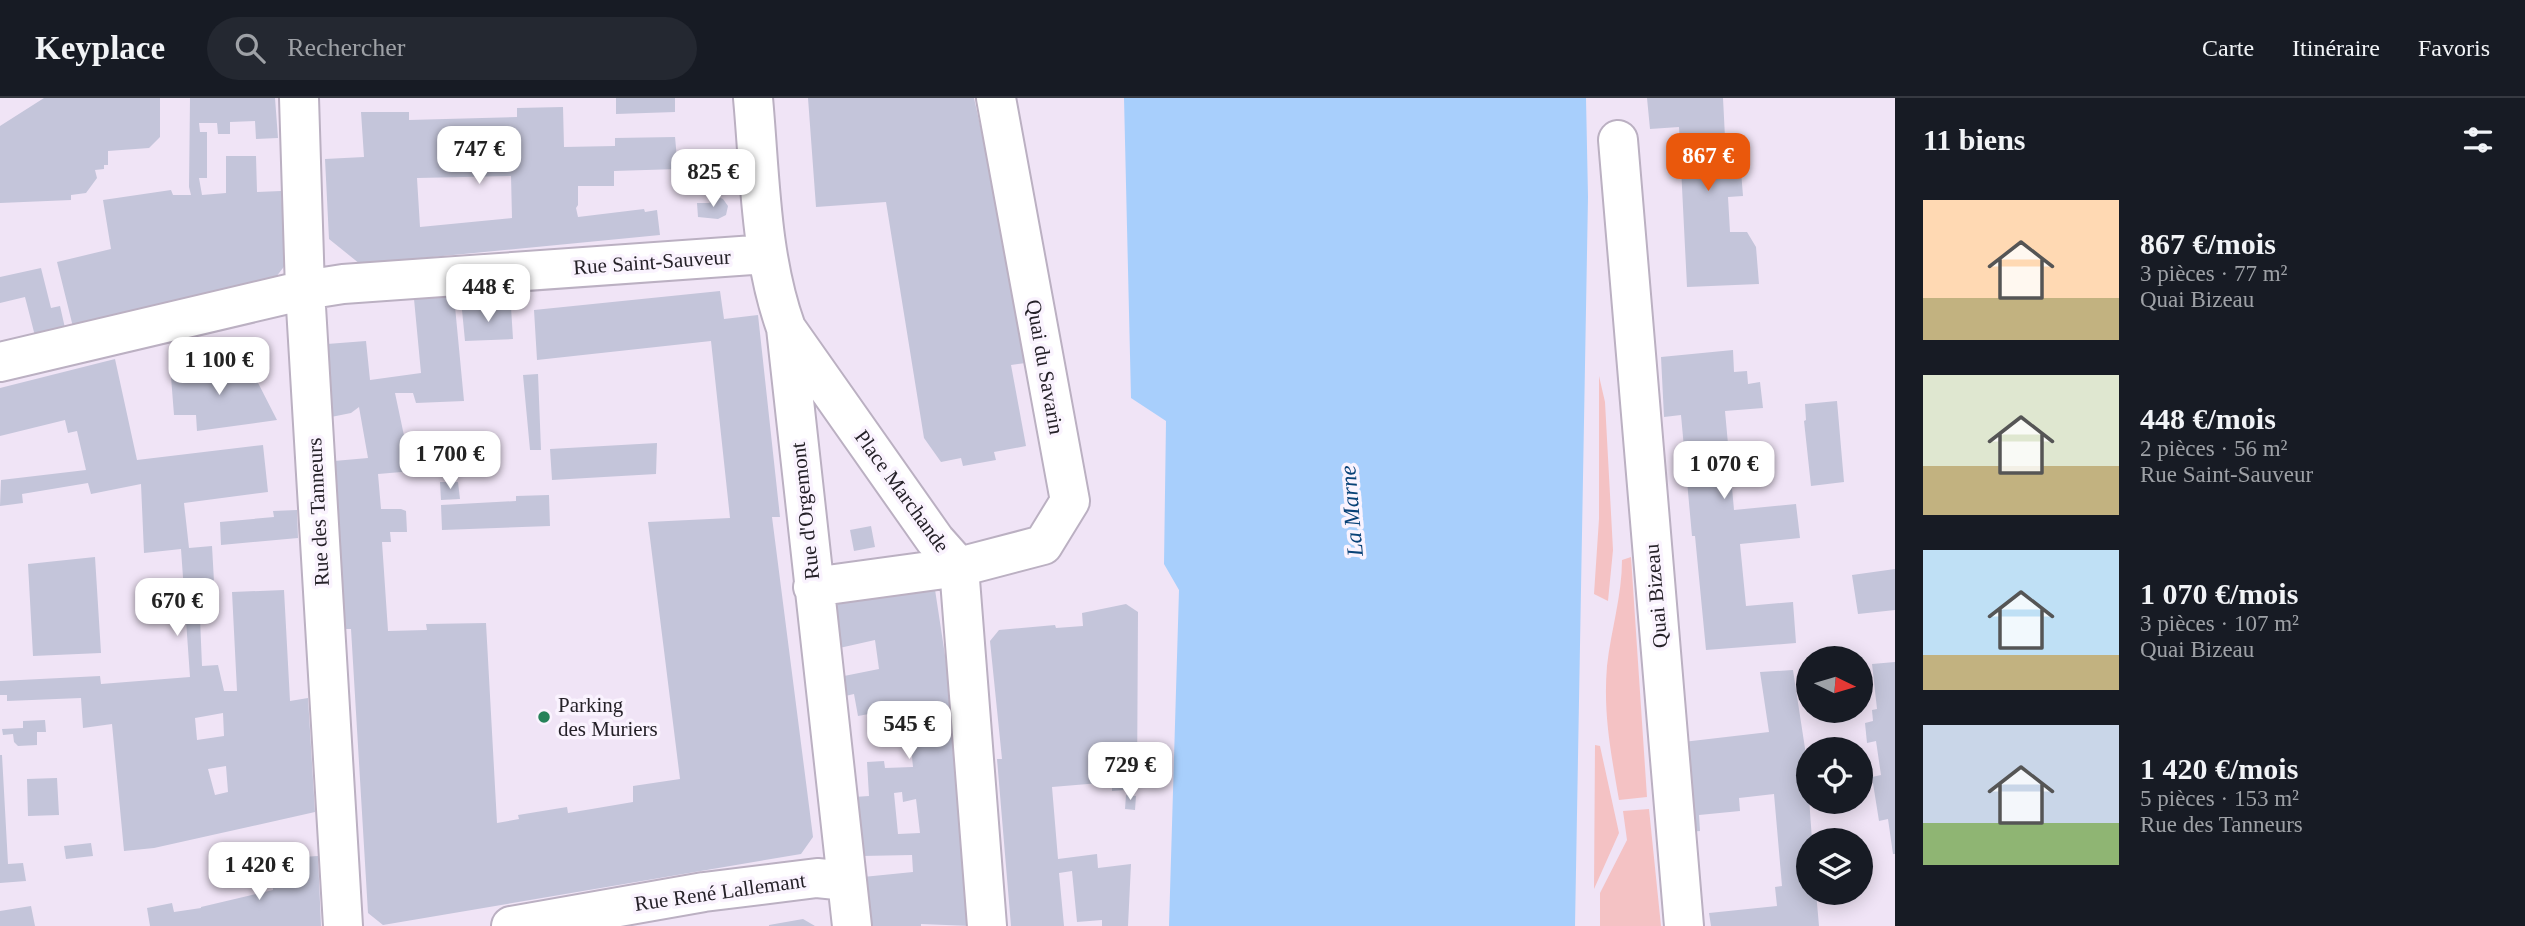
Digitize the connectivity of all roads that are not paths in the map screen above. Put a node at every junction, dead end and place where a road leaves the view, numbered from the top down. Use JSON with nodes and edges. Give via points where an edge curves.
{"nodes":[{"id":1,"x":299,"y":98,"type":"edge"},
{"id":2,"x":753,"y":98,"type":"edge"},
{"id":3,"x":996,"y":98,"type":"edge"},
{"id":4,"x":1618,"y":140,"type":"dead end"},
{"id":5,"x":767,"y":254,"type":"junction"},
{"id":6,"x":305,"y":290,"type":"junction"},
{"id":7,"x":786,"y":328,"type":"junction"},
{"id":8,"x":0,"y":362,"type":"edge"},
{"id":9,"x":959,"y":567,"type":"junction"},
{"id":10,"x":813,"y":587,"type":"junction"},
{"id":11,"x":847,"y":881,"type":"junction"},
{"id":12,"x":343,"y":926,"type":"edge"},
{"id":13,"x":511,"y":926,"type":"edge"},
{"id":14,"x":852,"y":926,"type":"edge"},
{"id":15,"x":987,"y":926,"type":"edge"},
{"id":16,"x":1684,"y":926,"type":"edge"}],
"edges":[{"from":1,"to":6,"type":"street","name":"Rue des Tanneurs"},
{"from":2,"to":5,"type":"street","name":"Rue d'Orgemont"},
{"from":3,"to":9,"type":"street","name":"Quai du Savarin","via":[[1069,501],[1043,545]]},
{"from":4,"to":16,"type":"street","name":"Quai Bizeau"},
{"from":5,"to":6,"type":"street","name":"Rue Saint-Sauveur"},
{"from":5,"to":7,"type":"street","name":"Rue d'Orgemont"},
{"from":6,"to":8,"type":"street","name":"Rue Saint-Sauveur"},
{"from":6,"to":12,"type":"street","name":"Rue des Tanneurs"},
{"from":7,"to":9,"type":"street","name":"Place Marchande","via":[[935,540]]},
{"from":7,"to":10,"type":"street","name":"Rue d'Orgemont"},
{"from":9,"to":10,"type":"street","name":"Place Marchande"},
{"from":9,"to":15,"type":"street"},
{"from":10,"to":11,"type":"street","name":"Rue d'Orgemont"},
{"from":11,"to":13,"type":"street","name":"Rue René Lallemant","via":[[817,878],[704,892]]},
{"from":11,"to":14,"type":"street","name":"Rue d'Orgemont"}]}
